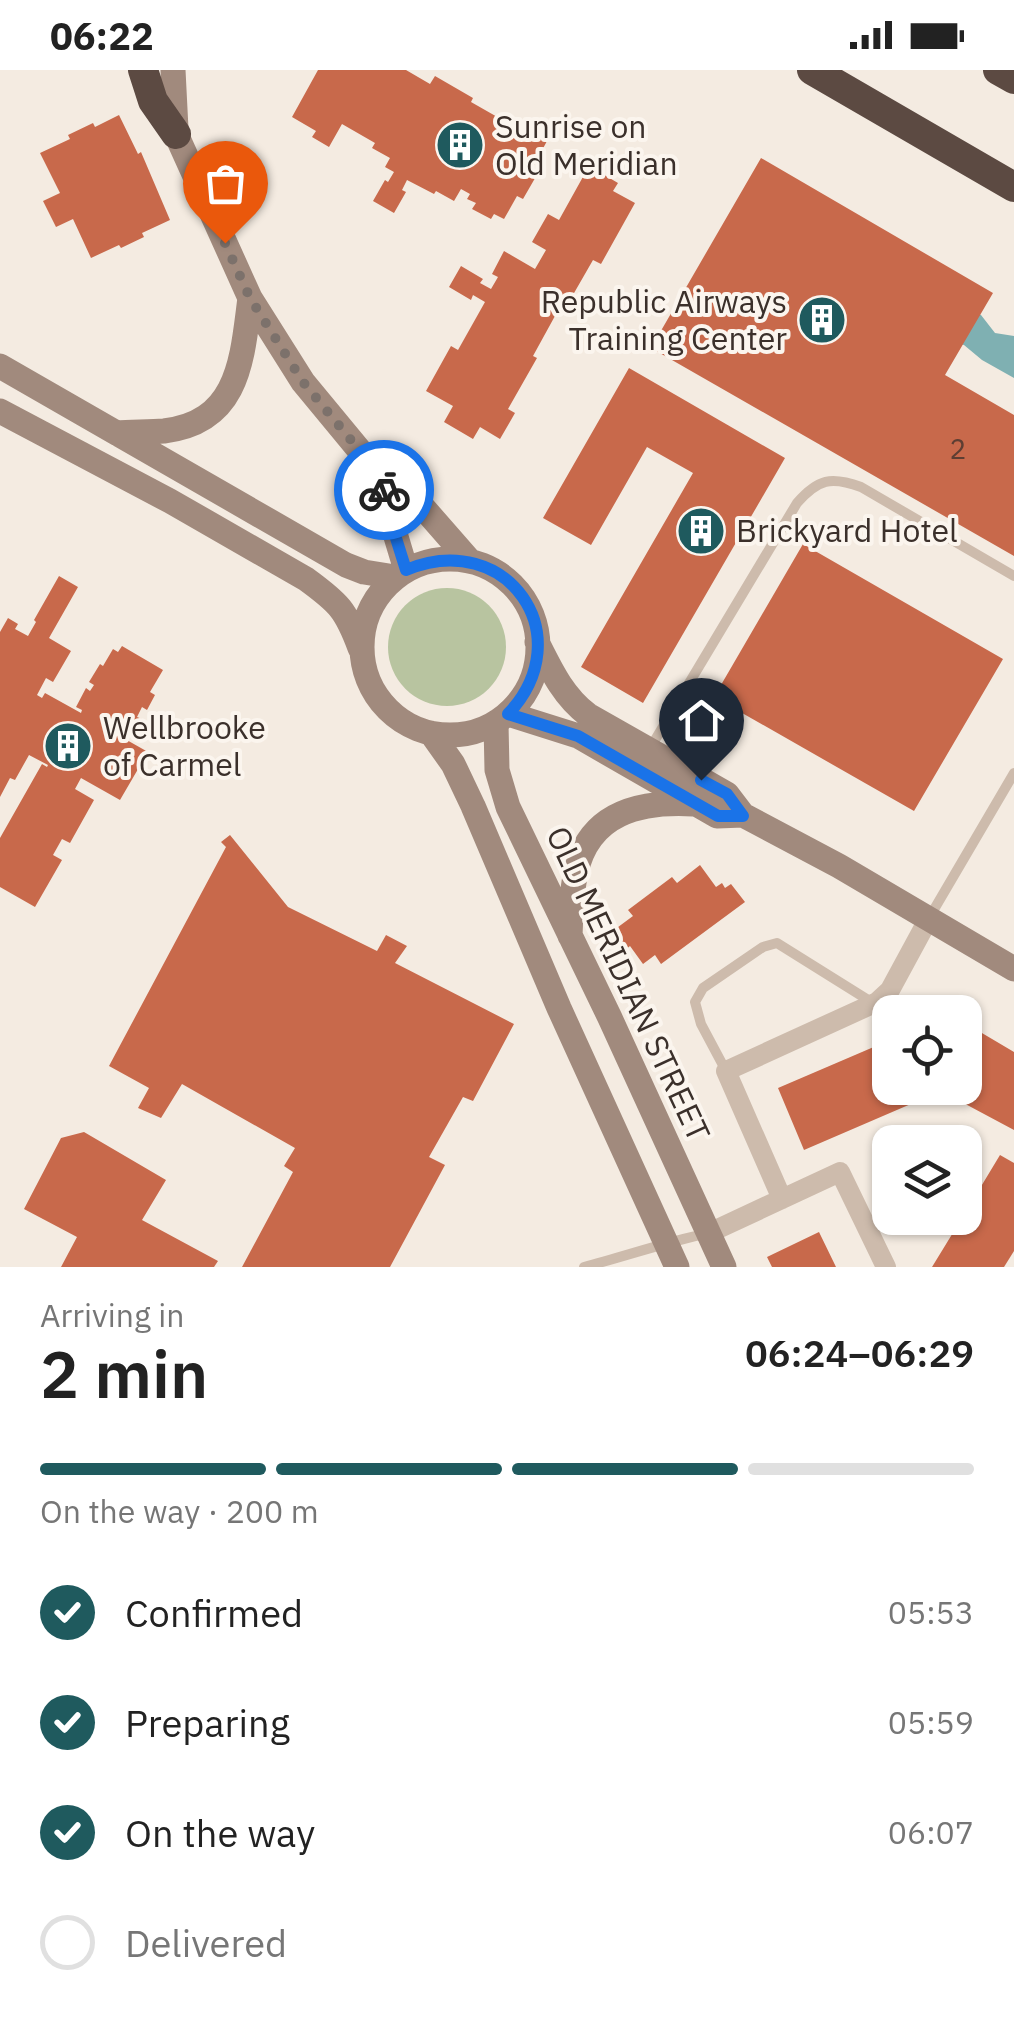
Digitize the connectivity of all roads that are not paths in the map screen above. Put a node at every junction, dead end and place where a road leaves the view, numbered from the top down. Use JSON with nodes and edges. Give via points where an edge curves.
{"nodes":[{"id":1,"x":143,"y":70,"type":"edge"},
{"id":2,"x":159,"y":70,"type":"edge"},
{"id":3,"x":173,"y":70,"type":"edge"},
{"id":4,"x":812,"y":70,"type":"edge"},
{"id":5,"x":998,"y":70,"type":"edge"},
{"id":6,"x":1014,"y":79,"type":"edge"},
{"id":7,"x":176,"y":134,"type":"junction"},
{"id":8,"x":1014,"y":186,"type":"edge"},
{"id":9,"x":250,"y":298,"type":"junction"},
{"id":10,"x":0,"y":366,"type":"edge"},
{"id":11,"x":0,"y":411,"type":"edge"},
{"id":12,"x":116,"y":432,"type":"junction"},
{"id":13,"x":384,"y":480,"type":"junction"},
{"id":14,"x":468,"y":560,"type":"junction"},
{"id":15,"x":400,"y":573,"type":"junction"},
{"id":16,"x":1014,"y":576,"type":"edge"},
{"id":17,"x":538,"y":642,"type":"junction"},
{"id":18,"x":361,"y":650,"type":"junction"},
{"id":19,"x":502,"y":719,"type":"junction"},
{"id":20,"x":431,"y":733,"type":"junction"},
{"id":21,"x":650,"y":750,"type":"junction"},
{"id":22,"x":1014,"y":773,"type":"edge"},
{"id":23,"x":700,"y":804,"type":"junction"},
{"id":24,"x":743,"y":816,"type":"junction"},
{"id":25,"x":929,"y":918,"type":"junction"},
{"id":26,"x":570,"y":936,"type":"junction"},
{"id":27,"x":1014,"y":969,"type":"edge"},
{"id":28,"x":884,"y":995,"type":"edge"},
{"id":29,"x":872,"y":1002,"type":"edge"},
{"id":30,"x":872,"y":1004,"type":"edge"},
{"id":31,"x":726,"y":1072,"type":"junction"},
{"id":32,"x":782,"y":1200,"type":"junction"},
{"id":33,"x":708,"y":1233,"type":"junction"},
{"id":34,"x":665,"y":1242,"type":"junction"},
{"id":35,"x":584,"y":1267,"type":"edge"},
{"id":36,"x":677,"y":1267,"type":"edge"},
{"id":37,"x":724,"y":1267,"type":"edge"},
{"id":38,"x":886,"y":1267,"type":"edge"}],
"edges":[{"from":1,"to":7,"type":"highway"},
{"from":2,"to":7,"type":"main road"},
{"from":3,"to":7,"type":"main road"},
{"from":4,"to":8,"type":"highway"},
{"from":5,"to":6,"type":"highway"},
{"from":7,"to":9,"type":"main road"},
{"from":9,"to":12,"type":"main road","via":[[243,356],[226,398],[177,428]]},
{"from":9,"to":13,"type":"main road","via":[[303,382]]},
{"from":10,"to":12,"type":"main road"},
{"from":11,"to":18,"type":"main road","via":[[306,579],[350,618]]},
{"from":12,"to":15,"type":"main road","via":[[346,564]]},
{"from":13,"to":14,"type":"main road","via":[[406,488]]},
{"from":13,"to":15,"type":"main road"},
{"from":14,"to":15,"type":"main road","via":[[431,560]]},
{"from":14,"to":17,"type":"main road","via":[[516,589]]},
{"from":15,"to":18,"type":"main road","via":[[375,599]]},
{"from":16,"to":21,"type":"lane","via":[[860,487],[824,482],[797,503]]},
{"from":17,"to":19,"type":"main road","via":[[530,681]]},
{"from":17,"to":21,"type":"main road","via":[[578,708]]},
{"from":18,"to":20,"type":"main road","via":[[366,677],[384,706]]},
{"from":19,"to":20,"type":"main road","via":[[468,734]]},
{"from":19,"to":23,"type":"main road","via":[[578,736]]},
{"from":19,"to":26,"type":"main road","name":"OLD MERIDIAN STREET","via":[[500,784]]},
{"from":20,"to":34,"type":"main road","name":"OLD MERIDIAN STREET","via":[[458,773]]},
{"from":21,"to":24,"type":"main road","via":[[727,794]]},
{"from":22,"to":25,"type":"lane"},
{"from":23,"to":24,"type":"main road","via":[[718,816]]},
{"from":23,"to":26,"type":"main road","via":[[634,808],[596,832],[577,866]]},
{"from":24,"to":25,"type":"main road"},
{"from":25,"to":27,"type":"main road"},
{"from":25,"to":28,"type":"street"},
{"from":26,"to":33,"type":"main road","name":"OLD MERIDIAN STREET"},
{"from":29,"to":31,"type":"lane","via":[[776,944],[763,947],[703,988],[695,1002]]},
{"from":30,"to":31,"type":"street"},
{"from":31,"to":32,"type":"street"},
{"from":32,"to":33,"type":"street"},
{"from":32,"to":38,"type":"street","via":[[840,1172]]},
{"from":33,"to":34,"type":"lane"},
{"from":33,"to":37,"type":"main road","name":"OLD MERIDIAN STREET"},
{"from":34,"to":35,"type":"lane"},
{"from":34,"to":36,"type":"main road","name":"OLD MERIDIAN STREET"}]}
